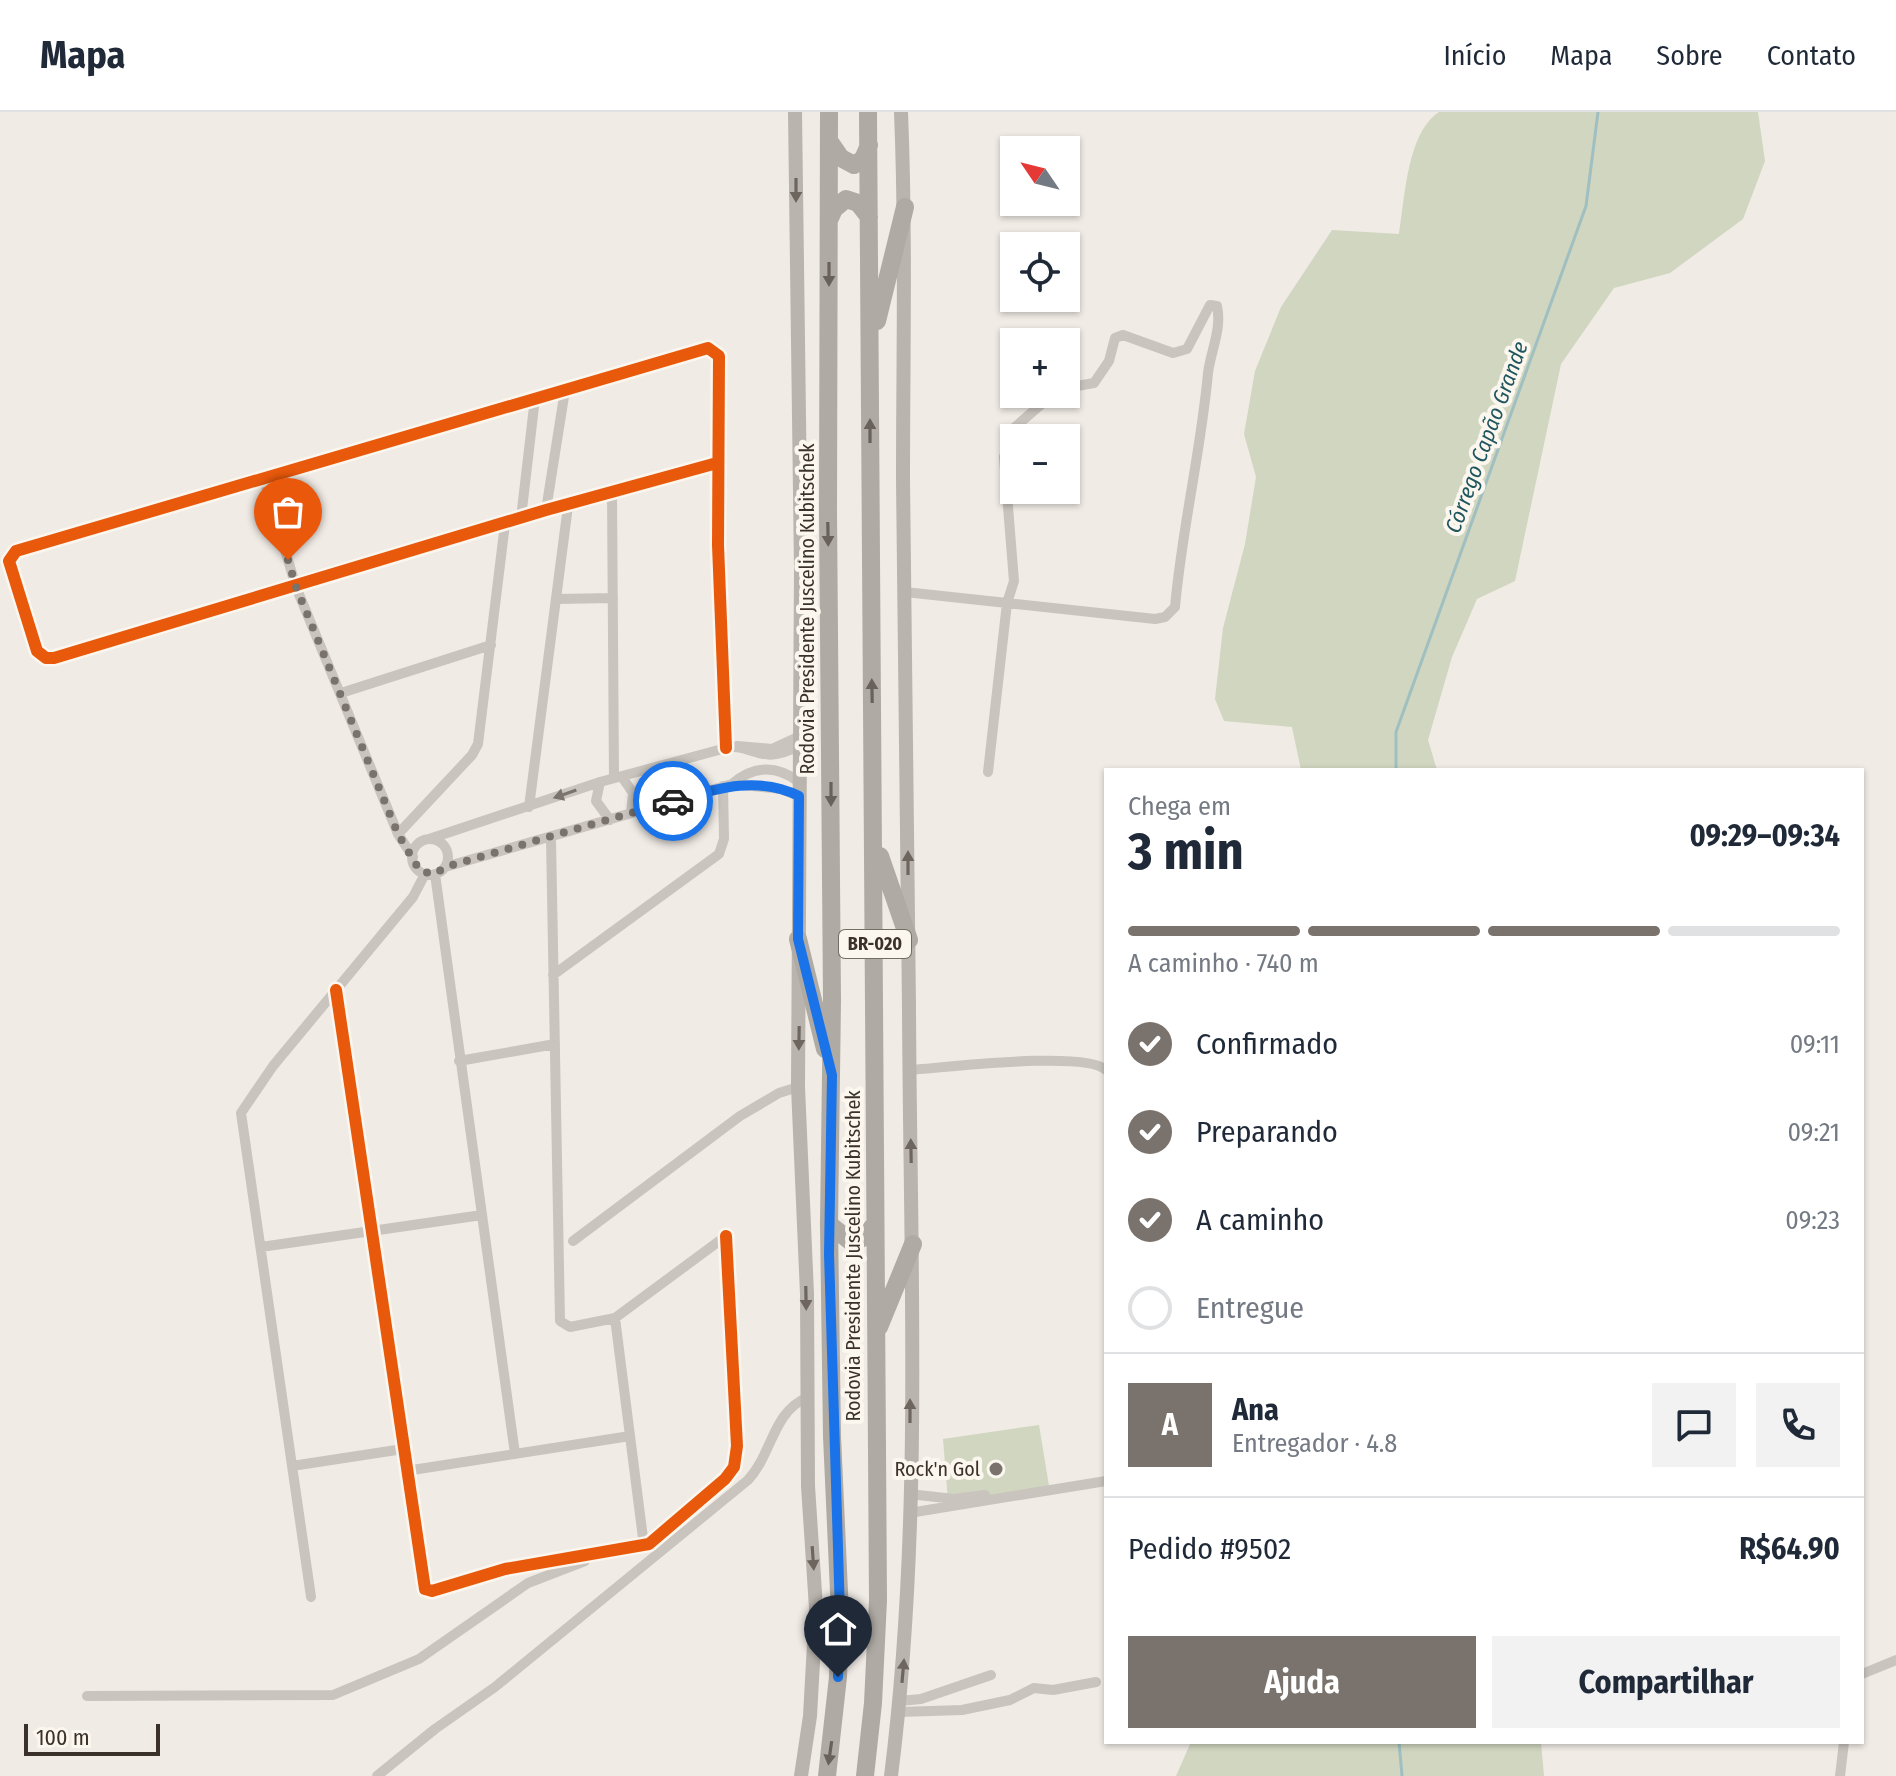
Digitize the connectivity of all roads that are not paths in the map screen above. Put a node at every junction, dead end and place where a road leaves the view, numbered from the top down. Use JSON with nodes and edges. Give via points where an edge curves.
{"nodes":[{"id":1,"x":795,"y":112,"type":"edge"},
{"id":2,"x":829,"y":112,"type":"edge"},
{"id":3,"x":868,"y":112,"type":"edge"},
{"id":4,"x":901,"y":112,"type":"edge"},
{"id":5,"x":830,"y":142,"type":"junction"},
{"id":6,"x":869,"y":145,"type":"junction"},
{"id":7,"x":905,"y":207,"type":"junction"},
{"id":8,"x":869,"y":217,"type":"junction"},
{"id":9,"x":829,"y":222,"type":"junction"},
{"id":10,"x":870,"y":347,"type":"junction"},
{"id":11,"x":1080,"y":386,"type":"edge"},
{"id":12,"x":565,"y":390,"type":"junction"},
{"id":13,"x":535,"y":398,"type":"junction"},
{"id":14,"x":1037,"y":408,"type":"edge"},
{"id":15,"x":717,"y":463,"type":"junction"},
{"id":16,"x":264,"y":479,"type":"junction"},
{"id":17,"x":612,"y":494,"type":"junction"},
{"id":18,"x":568,"y":506,"type":"junction"},
{"id":19,"x":546,"y":510,"type":"junction"},
{"id":20,"x":521,"y":518,"type":"junction"},
{"id":21,"x":505,"y":524,"type":"junction"},
{"id":22,"x":296,"y":587,"type":"junction"},
{"id":23,"x":905,"y":592,"type":"junction"},
{"id":24,"x":613,"y":598,"type":"junction"},
{"id":25,"x":556,"y":599,"type":"junction"},
{"id":26,"x":1007,"y":603,"type":"junction"},
{"id":27,"x":491,"y":645,"type":"junction"},
{"id":28,"x":341,"y":693,"type":"junction"},
{"id":29,"x":800,"y":741,"type":"junction"},
{"id":30,"x":730,"y":747,"type":"junction"},
{"id":31,"x":759,"y":755,"type":"junction"},
{"id":32,"x":764,"y":769,"type":"junction"},
{"id":33,"x":751,"y":771,"type":"junction"},
{"id":34,"x":988,"y":772,"type":"dead end"},
{"id":35,"x":618,"y":778,"type":"junction"},
{"id":36,"x":600,"y":782,"type":"junction"},
{"id":37,"x":728,"y":785,"type":"junction"},
{"id":38,"x":799,"y":789,"type":"junction"},
{"id":39,"x":529,"y":807,"type":"junction"},
{"id":40,"x":631,"y":813,"type":"junction"},
{"id":41,"x":610,"y":820,"type":"junction"},
{"id":42,"x":398,"y":834,"type":"junction"},
{"id":43,"x":551,"y":839,"type":"junction"},
{"id":44,"x":874,"y":839,"type":"junction"},
{"id":45,"x":424,"y":841,"type":"junction"},
{"id":46,"x":413,"y":857,"type":"junction"},
{"id":47,"x":445,"y":867,"type":"junction"},
{"id":48,"x":430,"y":874,"type":"junction"},
{"id":49,"x":798,"y":939,"type":"junction"},
{"id":50,"x":909,"y":940,"type":"junction"},
{"id":51,"x":553,"y":975,"type":"junction"},
{"id":52,"x":336,"y":990,"type":"junction"},
{"id":53,"x":555,"y":1044,"type":"junction"},
{"id":54,"x":459,"y":1061,"type":"junction"},
{"id":55,"x":1104,"y":1069,"type":"edge"},
{"id":56,"x":909,"y":1070,"type":"junction"},
{"id":57,"x":832,"y":1075,"type":"junction"},
{"id":58,"x":798,"y":1087,"type":"junction"},
{"id":59,"x":482,"y":1215,"type":"junction"},
{"id":60,"x":829,"y":1224,"type":"junction"},
{"id":61,"x":875,"y":1224,"type":"junction"},
{"id":62,"x":371,"y":1231,"type":"junction"},
{"id":63,"x":573,"y":1241,"type":"dead end"},
{"id":64,"x":913,"y":1244,"type":"junction"},
{"id":65,"x":261,"y":1247,"type":"junction"},
{"id":66,"x":615,"y":1318,"type":"junction"},
{"id":67,"x":875,"y":1337,"type":"junction"},
{"id":68,"x":808,"y":1397,"type":"junction"},
{"id":69,"x":630,"y":1436,"type":"junction"},
{"id":70,"x":403,"y":1449,"type":"junction"},
{"id":71,"x":515,"y":1454,"type":"junction"},
{"id":72,"x":292,"y":1466,"type":"junction"},
{"id":73,"x":406,"y":1471,"type":"junction"},
{"id":74,"x":1104,"y":1478,"type":"edge"},
{"id":75,"x":1104,"y":1478,"type":"edge"},
{"id":76,"x":909,"y":1494,"type":"junction"},
{"id":77,"x":909,"y":1513,"type":"junction"},
{"id":78,"x":644,"y":1546,"type":"junction"},
{"id":79,"x":604,"y":1554,"type":"junction"},
{"id":80,"x":311,"y":1597,"type":"dead end"},
{"id":81,"x":1896,"y":1660,"type":"edge"},
{"id":82,"x":1864,"y":1673,"type":"edge"},
{"id":83,"x":991,"y":1675,"type":"dead end"},
{"id":84,"x":1096,"y":1682,"type":"dead end"},
{"id":85,"x":87,"y":1696,"type":"dead end"},
{"id":86,"x":900,"y":1707,"type":"junction"},
{"id":87,"x":1844,"y":1744,"type":"edge"},
{"id":88,"x":377,"y":1776,"type":"edge"},
{"id":89,"x":801,"y":1776,"type":"edge"},
{"id":90,"x":827,"y":1776,"type":"edge"},
{"id":91,"x":865,"y":1776,"type":"edge"},
{"id":92,"x":891,"y":1776,"type":"edge"},
{"id":93,"x":1840,"y":1776,"type":"edge"}],
"edges":[{"from":1,"to":29,"type":"main road","one_way":true},
{"from":2,"to":5,"type":"highway","name":"Rodovia Presidente Juscelino Kubitschek","number":"BR-020"},
{"from":3,"to":6,"type":"highway","name":"Rodovia Presidente Juscelino Kubitschek","number":"BR-020"},
{"from":4,"to":7,"type":"main road"},
{"from":5,"to":6,"type":"highway","via":[[854,165]]},
{"from":5,"to":9,"type":"highway","name":"Rodovia Presidente Juscelino Kubitschek","number":"BR-020"},
{"from":6,"to":8,"type":"highway","name":"Rodovia Presidente Juscelino Kubitschek","number":"BR-020"},
{"from":7,"to":10,"type":"highway"},
{"from":7,"to":23,"type":"main road"},
{"from":8,"to":9,"type":"highway","via":[[858,203],[846,199]]},
{"from":8,"to":10,"type":"highway","name":"Rodovia Presidente Juscelino Kubitschek","number":"BR-020"},
{"from":9,"to":57,"type":"highway","name":"Rodovia Presidente Juscelino Kubitschek","number":"BR-020","one_way":true},
{"from":44,"to":10,"type":"highway","name":"Rodovia Presidente Juscelino Kubitschek","number":"BR-020","one_way":true},
{"from":11,"to":26,"type":"street","via":[[1094,383],[1109,361],[1115,338],[1123,335],[1173,353],[1187,349],[1210,305],[1217,306],[1219,323],[1175,607],[1155,619]]},
{"from":12,"to":13,"type":"street"},
{"from":12,"to":15,"type":"street","via":[[704,348],[712,350],[719,356]]},
{"from":12,"to":19,"type":"street"},
{"from":13,"to":16,"type":"street"},
{"from":13,"to":20,"type":"street"},
{"from":14,"to":26,"type":"street","via":[[1014,428],[1004,457],[1014,581]]},
{"from":15,"to":17,"type":"street"},
{"from":15,"to":30,"type":"street"},
{"from":16,"to":22,"type":"street"},
{"from":16,"to":22,"type":"street","via":[[16,551],[10,567],[37,651],[49,659]]},
{"from":17,"to":18,"type":"street"},
{"from":17,"to":24,"type":"street"},
{"from":18,"to":19,"type":"street"},
{"from":18,"to":25,"type":"street"},
{"from":19,"to":20,"type":"street"},
{"from":20,"to":21,"type":"street"},
{"from":21,"to":22,"type":"street"},
{"from":21,"to":27,"type":"street"},
{"from":22,"to":28,"type":"street"},
{"from":23,"to":26,"type":"street"},
{"from":50,"to":23,"type":"main road","one_way":true},
{"from":24,"to":25,"type":"street"},
{"from":24,"to":35,"type":"street"},
{"from":25,"to":39,"type":"street"},
{"from":26,"to":34,"type":"street"},
{"from":27,"to":28,"type":"street"},
{"from":27,"to":42,"type":"street","via":[[476,750]]},
{"from":28,"to":42,"type":"street"},
{"from":29,"to":30,"type":"street","via":[[772,749]]},
{"from":29,"to":31,"type":"street","via":[[782,754]]},
{"from":29,"to":38,"type":"main road"},
{"from":30,"to":31,"type":"street"},
{"from":30,"to":35,"type":"street"},
{"from":31,"to":32,"type":"street"},
{"from":31,"to":33,"type":"street"},
{"from":32,"to":33,"type":"street"},
{"from":32,"to":38,"type":"street","via":[[783,771]]},
{"from":33,"to":37,"type":"street"},
{"from":35,"to":36,"type":"street"},
{"from":35,"to":40,"type":"street","via":[[633,793]]},
{"from":36,"to":39,"type":"street","one_way":true},
{"from":36,"to":41,"type":"street","via":[[596,801]]},
{"from":37,"to":38,"type":"street"},
{"from":37,"to":40,"type":"street"},
{"from":37,"to":51,"type":"street","via":[[719,854]]},
{"from":38,"to":49,"type":"main road"},
{"from":39,"to":45,"type":"street"},
{"from":40,"to":41,"type":"street"},
{"from":41,"to":43,"type":"street"},
{"from":42,"to":45,"type":"street"},
{"from":42,"to":46,"type":"street"},
{"from":43,"to":47,"type":"street"},
{"from":43,"to":51,"type":"street"},
{"from":44,"to":50,"type":"highway"},
{"from":44,"to":61,"type":"highway","name":"Rodovia Presidente Juscelino Kubitschek","number":"BR-020"},
{"from":45,"to":46,"type":"street"},
{"from":45,"to":47,"type":"street","via":[[444,846]]},
{"from":46,"to":48,"type":"street","via":[[416,867]]},
{"from":47,"to":48,"type":"street"},
{"from":48,"to":52,"type":"street"},
{"from":48,"to":54,"type":"street"},
{"from":49,"to":57,"type":"highway"},
{"from":49,"to":58,"type":"main road","one_way":true},
{"from":50,"to":56,"type":"main road"},
{"from":51,"to":53,"type":"street"},
{"from":52,"to":62,"type":"street"},
{"from":52,"to":65,"type":"street","via":[[241,1113]]},
{"from":53,"to":54,"type":"street"},
{"from":53,"to":66,"type":"street","via":[[559,1316],[570,1327]]},
{"from":54,"to":59,"type":"street"},
{"from":55,"to":56,"type":"street","via":[[1080,1061],[1051,1061]]},
{"from":64,"to":56,"type":"main road","one_way":true},
{"from":57,"to":60,"type":"highway","name":"Rodovia Presidente Juscelino Kubitschek","number":"BR-020"},
{"from":58,"to":63,"type":"street","via":[[740,1116]]},
{"from":58,"to":68,"type":"main road","one_way":true},
{"from":59,"to":62,"type":"street"},
{"from":59,"to":71,"type":"street"},
{"from":60,"to":61,"type":"highway","via":[[850,1241],[863,1238]]},
{"from":60,"to":90,"type":"highway","name":"Rodovia Presidente Juscelino Kubitschek","number":"BR-020","one_way":true,"via":[[840,1625]]},
{"from":61,"to":67,"type":"highway","name":"Rodovia Presidente Juscelino Kubitschek","number":"BR-020"},
{"from":62,"to":65,"type":"street"},
{"from":62,"to":70,"type":"street"},
{"from":64,"to":67,"type":"highway"},
{"from":76,"to":64,"type":"main road","one_way":true},
{"from":65,"to":72,"type":"street"},
{"from":66,"to":69,"type":"street"},
{"from":66,"to":78,"type":"street","via":[[726,1236],[736,1463],[692,1511]]},
{"from":67,"to":91,"type":"highway","name":"Rodovia Presidente Juscelino Kubitschek","number":"BR-020","via":[[877,1644]]},
{"from":68,"to":88,"type":"street","via":[[787,1408],[748,1480],[495,1687]]},
{"from":68,"to":89,"type":"main road","one_way":true,"via":[[816,1608]]},
{"from":69,"to":71,"type":"street"},
{"from":69,"to":78,"type":"street"},
{"from":70,"to":72,"type":"street"},
{"from":70,"to":73,"type":"street"},
{"from":71,"to":73,"type":"street"},
{"from":72,"to":80,"type":"street"},
{"from":73,"to":79,"type":"street","via":[[425,1589],[505,1569]]},
{"from":74,"to":76,"type":"street","via":[[962,1499]]},
{"from":75,"to":77,"type":"street"},
{"from":76,"to":77,"type":"main road"},
{"from":86,"to":77,"type":"main road","one_way":true},
{"from":78,"to":79,"type":"street"},
{"from":79,"to":85,"type":"street","via":[[528,1583],[419,1659],[333,1695]]},
{"from":81,"to":82,"type":"street"},
{"from":83,"to":86,"type":"street"},
{"from":84,"to":86,"type":"street","via":[[1034,1688],[1010,1700],[962,1710]]},
{"from":86,"to":92,"type":"main road"},
{"from":87,"to":93,"type":"street"}]}
